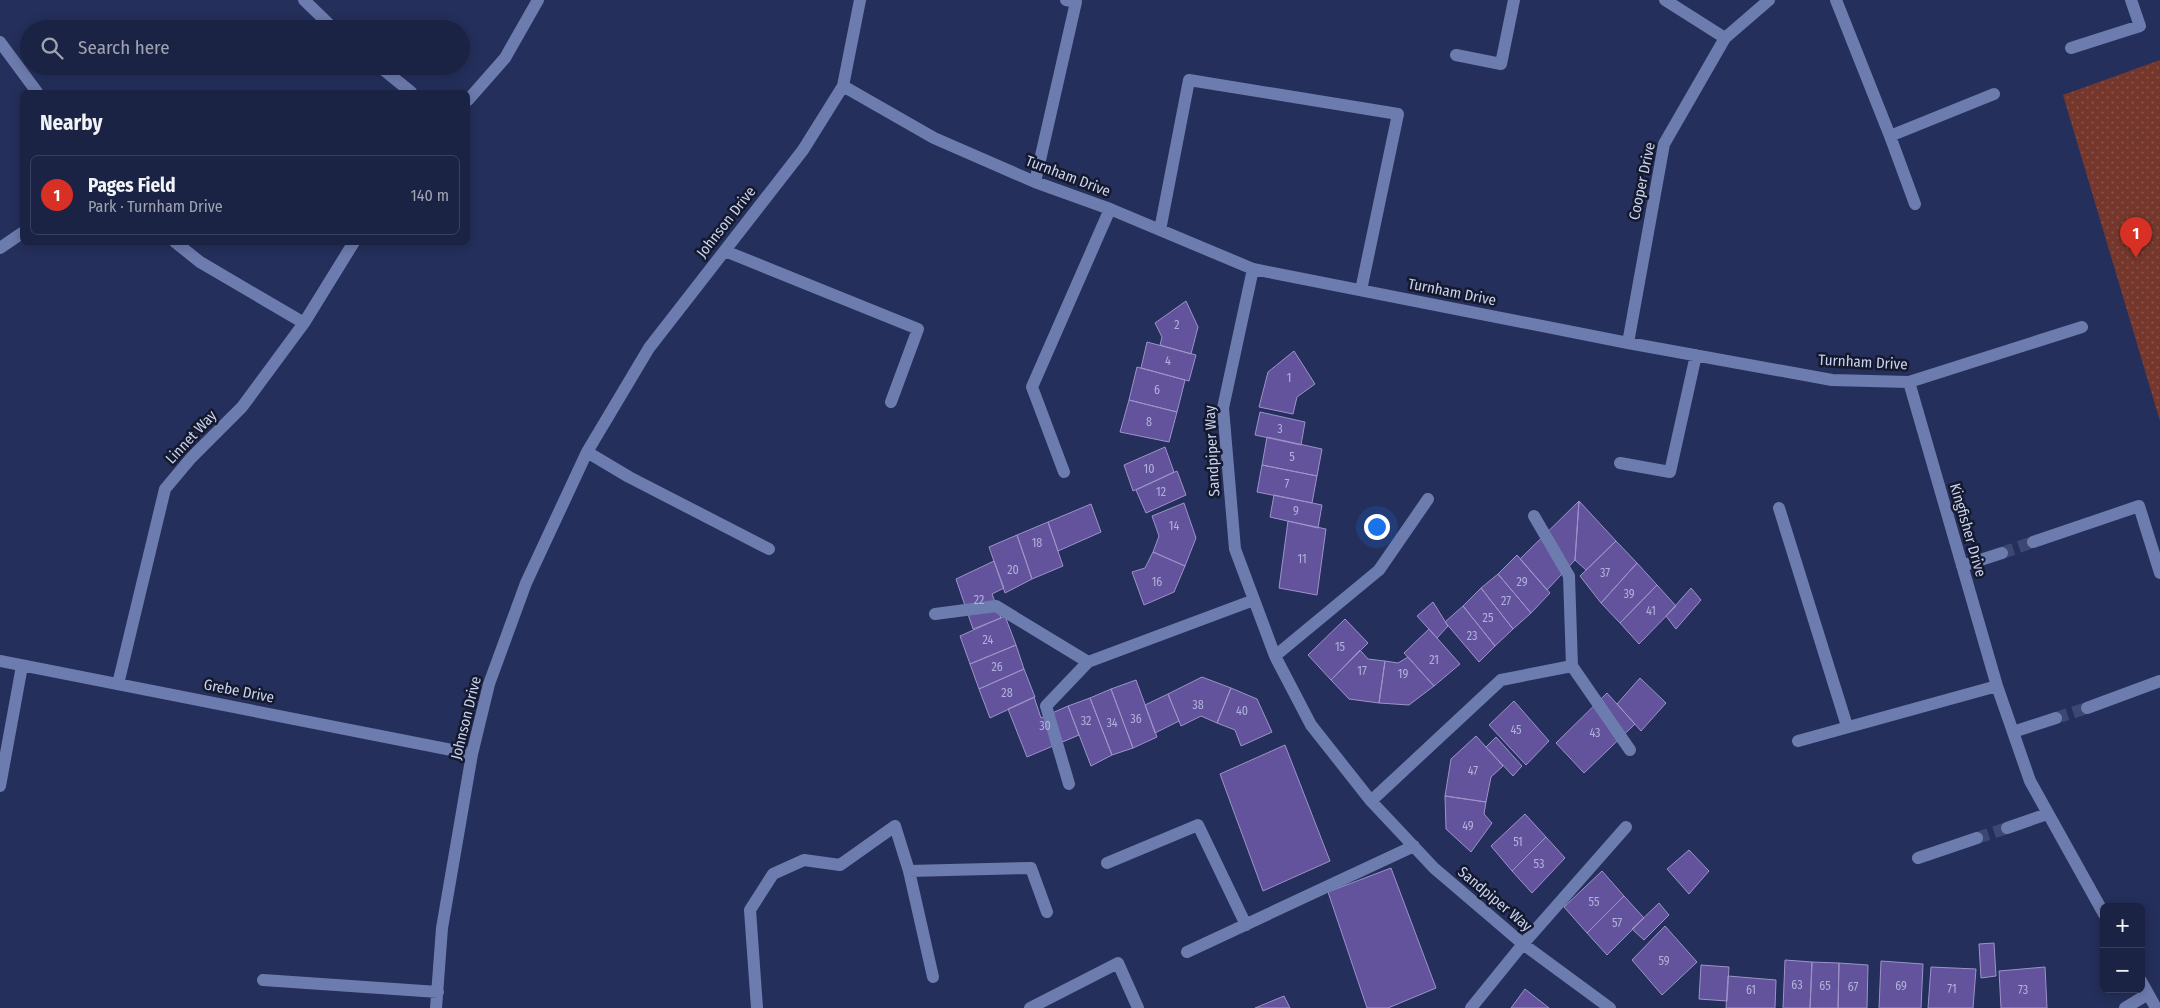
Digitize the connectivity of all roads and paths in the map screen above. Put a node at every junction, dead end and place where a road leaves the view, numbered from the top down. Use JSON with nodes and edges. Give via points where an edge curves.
{"nodes":[{"id":1,"x":304,"y":0,"type":"edge"},
{"id":2,"x":538,"y":0,"type":"edge"},
{"id":3,"x":860,"y":0,"type":"edge"},
{"id":4,"x":1066,"y":0,"type":"edge"},
{"id":5,"x":1514,"y":0,"type":"edge"},
{"id":6,"x":1665,"y":0,"type":"edge"},
{"id":7,"x":1769,"y":0,"type":"edge"},
{"id":8,"x":1836,"y":0,"type":"edge"},
{"id":9,"x":2131,"y":0,"type":"edge"},
{"id":10,"x":325,"y":20,"type":"edge"},
{"id":11,"x":1726,"y":38,"type":"junction"},
{"id":12,"x":0,"y":42,"type":"edge"},
{"id":13,"x":2071,"y":48,"type":"dead end"},
{"id":14,"x":1456,"y":55,"type":"dead end"},
{"id":15,"x":20,"y":69,"type":"edge"},
{"id":16,"x":24,"y":75,"type":"edge"},
{"id":17,"x":390,"y":75,"type":"edge"},
{"id":18,"x":843,"y":86,"type":"junction"},
{"id":19,"x":36,"y":90,"type":"edge"},
{"id":20,"x":409,"y":90,"type":"edge"},
{"id":21,"x":1994,"y":94,"type":"dead end"},
{"id":22,"x":470,"y":98,"type":"edge"},
{"id":23,"x":1890,"y":136,"type":"junction"},
{"id":24,"x":1035,"y":182,"type":"junction"},
{"id":25,"x":1915,"y":204,"type":"dead end"},
{"id":26,"x":1110,"y":209,"type":"junction"},
{"id":27,"x":1160,"y":230,"type":"junction"},
{"id":28,"x":20,"y":234,"type":"edge"},
{"id":29,"x":179,"y":245,"type":"edge"},
{"id":30,"x":352,"y":245,"type":"edge"},
{"id":31,"x":0,"y":248,"type":"edge"},
{"id":32,"x":724,"y":251,"type":"junction"},
{"id":33,"x":1253,"y":269,"type":"junction"},
{"id":34,"x":1361,"y":290,"type":"junction"},
{"id":35,"x":304,"y":323,"type":"junction"},
{"id":36,"x":2082,"y":327,"type":"dead end"},
{"id":37,"x":1628,"y":343,"type":"junction"},
{"id":38,"x":1696,"y":355,"type":"junction"},
{"id":39,"x":1909,"y":382,"type":"junction"},
{"id":40,"x":891,"y":402,"type":"dead end"},
{"id":41,"x":587,"y":452,"type":"junction"},
{"id":42,"x":1620,"y":463,"type":"dead end"},
{"id":43,"x":1064,"y":472,"type":"dead end"},
{"id":44,"x":1428,"y":499,"type":"dead end"},
{"id":45,"x":1779,"y":508,"type":"dead end"},
{"id":46,"x":1534,"y":516,"type":"dead end"},
{"id":47,"x":2033,"y":542,"type":"tunnel mouth"},
{"id":48,"x":769,"y":549,"type":"dead end"},
{"id":49,"x":2002,"y":553,"type":"tunnel mouth"},
{"id":50,"x":1962,"y":566,"type":"junction"},
{"id":51,"x":2160,"y":574,"type":"edge"},
{"id":52,"x":1254,"y":600,"type":"junction"},
{"id":53,"x":936,"y":614,"type":"dead end"},
{"id":54,"x":1275,"y":656,"type":"junction"},
{"id":55,"x":0,"y":661,"type":"edge"},
{"id":56,"x":1088,"y":662,"type":"junction"},
{"id":57,"x":22,"y":666,"type":"junction"},
{"id":58,"x":1572,"y":666,"type":"junction"},
{"id":59,"x":2160,"y":681,"type":"edge"},
{"id":60,"x":118,"y":684,"type":"junction"},
{"id":61,"x":1997,"y":686,"type":"junction"},
{"id":62,"x":2088,"y":708,"type":"tunnel mouth"},
{"id":63,"x":2056,"y":718,"type":"tunnel mouth"},
{"id":64,"x":1847,"y":726,"type":"junction"},
{"id":65,"x":2013,"y":732,"type":"junction"},
{"id":66,"x":1798,"y":741,"type":"dead end"},
{"id":67,"x":1630,"y":750,"type":"dead end"},
{"id":68,"x":472,"y":754,"type":"junction"},
{"id":69,"x":1069,"y":784,"type":"dead end"},
{"id":70,"x":0,"y":786,"type":"edge"},
{"id":71,"x":1371,"y":801,"type":"junction"},
{"id":72,"x":2048,"y":814,"type":"junction"},
{"id":73,"x":1626,"y":827,"type":"dead end"},
{"id":74,"x":2006,"y":828,"type":"tunnel mouth"},
{"id":75,"x":1977,"y":838,"type":"tunnel mouth"},
{"id":76,"x":1414,"y":846,"type":"junction"},
{"id":77,"x":1918,"y":858,"type":"dead end"},
{"id":78,"x":1107,"y":863,"type":"dead end"},
{"id":79,"x":909,"y":871,"type":"junction"},
{"id":80,"x":2100,"y":907,"type":"edge"},
{"id":81,"x":1047,"y":912,"type":"dead end"},
{"id":82,"x":1246,"y":925,"type":"junction"},
{"id":83,"x":1523,"y":944,"type":"junction"},
{"id":84,"x":1187,"y":952,"type":"dead end"},
{"id":85,"x":933,"y":977,"type":"dead end"},
{"id":86,"x":263,"y":980,"type":"dead end"},
{"id":87,"x":2145,"y":988,"type":"edge"},
{"id":88,"x":438,"y":992,"type":"junction"},
{"id":89,"x":2148,"y":994,"type":"junction"},
{"id":90,"x":436,"y":1008,"type":"edge"},
{"id":91,"x":756,"y":1008,"type":"edge"},
{"id":92,"x":1030,"y":1008,"type":"edge"},
{"id":93,"x":1138,"y":1008,"type":"edge"},
{"id":94,"x":1471,"y":1008,"type":"edge"},
{"id":95,"x":1610,"y":1008,"type":"edge"},
{"id":96,"x":2125,"y":1008,"type":"edge"},
{"id":97,"x":2156,"y":1008,"type":"edge"}],
"edges":[{"from":1,"to":10,"type":"street"},
{"from":2,"to":22,"type":"street","via":[[505,58]]},
{"from":3,"to":18,"type":"street","name":"Johnson Drive"},
{"from":4,"to":24,"type":"street","via":[[1076,2]]},
{"from":5,"to":14,"type":"street","via":[[1501,64]]},
{"from":6,"to":11,"type":"street"},
{"from":7,"to":11,"type":"street","name":"Cooper Drive"},
{"from":8,"to":23,"type":"street"},
{"from":9,"to":13,"type":"street","via":[[2140,26]]},
{"from":11,"to":37,"type":"street","name":"Cooper Drive","via":[[1664,144]]},
{"from":12,"to":15,"type":"street"},
{"from":16,"to":19,"type":"street"},
{"from":17,"to":20,"type":"street"},
{"from":18,"to":24,"type":"street","name":"Turnham Drive","via":[[934,138]]},
{"from":18,"to":32,"type":"street","name":"Johnson Drive","via":[[803,150]]},
{"from":21,"to":23,"type":"street"},
{"from":23,"to":25,"type":"street"},
{"from":24,"to":26,"type":"street","name":"Turnham Drive"},
{"from":26,"to":27,"type":"street","name":"Turnham Drive"},
{"from":26,"to":43,"type":"street","via":[[1032,388]]},
{"from":27,"to":33,"type":"street","name":"Turnham Drive"},
{"from":27,"to":34,"type":"street","via":[[1189,80],[1398,114]]},
{"from":28,"to":31,"type":"street"},
{"from":29,"to":35,"type":"street","via":[[200,262]]},
{"from":30,"to":35,"type":"street","name":"Linnet Way"},
{"from":32,"to":40,"type":"street","via":[[918,329]]},
{"from":32,"to":41,"type":"street","name":"Johnson Drive","via":[[649,348]]},
{"from":33,"to":34,"type":"street","name":"Turnham Drive"},
{"from":33,"to":52,"type":"street","name":"Sandpiper Way","via":[[1223,408],[1235,549]]},
{"from":34,"to":37,"type":"street","name":"Turnham Drive"},
{"from":35,"to":60,"type":"street","name":"Linnet Way","via":[[242,407],[191,458],[166,489]]},
{"from":36,"to":39,"type":"street","name":"Turnham Drive"},
{"from":37,"to":38,"type":"street","name":"Turnham Drive"},
{"from":38,"to":39,"type":"street","name":"Turnham Drive","via":[[1832,380]]},
{"from":38,"to":42,"type":"street","via":[[1670,472]]},
{"from":39,"to":50,"type":"street","name":"Kingfisher Drive"},
{"from":41,"to":48,"type":"street"},
{"from":41,"to":68,"type":"street","name":"Johnson Drive","via":[[526,583],[489,684]]},
{"from":44,"to":54,"type":"street","via":[[1379,570]]},
{"from":45,"to":64,"type":"street"},
{"from":46,"to":58,"type":"street","via":[[1569,576]]},
{"from":47,"to":51,"type":"street","via":[[2139,506]]},
{"from":49,"to":50,"type":"street"},
{"from":50,"to":61,"type":"street","name":"Kingfisher Drive"},
{"from":52,"to":54,"type":"street","name":"Sandpiper Way"},
{"from":52,"to":56,"type":"street"},
{"from":53,"to":56,"type":"street","via":[[996,606]]},
{"from":54,"to":71,"type":"street","name":"Sandpiper Way","via":[[1311,725]]},
{"from":55,"to":57,"type":"street","name":"Grebe Drive"},
{"from":56,"to":69,"type":"street","via":[[1046,706]]},
{"from":57,"to":60,"type":"street","name":"Grebe Drive"},
{"from":57,"to":70,"type":"street"},
{"from":58,"to":67,"type":"street"},
{"from":58,"to":71,"type":"street","via":[[1501,680]]},
{"from":59,"to":62,"type":"street"},
{"from":60,"to":68,"type":"street","name":"Grebe Drive"},
{"from":61,"to":64,"type":"street"},
{"from":61,"to":65,"type":"street","name":"Kingfisher Drive"},
{"from":63,"to":65,"type":"street"},
{"from":64,"to":66,"type":"street"},
{"from":65,"to":72,"type":"street","name":"Kingfisher Drive","via":[[2030,781]]},
{"from":68,"to":88,"type":"street","name":"Johnson Drive","via":[[442,928]]},
{"from":71,"to":76,"type":"street","name":"Sandpiper Way"},
{"from":72,"to":74,"type":"street"},
{"from":72,"to":80,"type":"street","name":"Kingfisher Drive"},
{"from":73,"to":83,"type":"street"},
{"from":75,"to":77,"type":"street"},
{"from":76,"to":82,"type":"street"},
{"from":76,"to":83,"type":"street","name":"Sandpiper Way","via":[[1434,868]]},
{"from":78,"to":82,"type":"street","via":[[1198,825]]},
{"from":79,"to":81,"type":"street","via":[[1031,868]]},
{"from":79,"to":85,"type":"street"},
{"from":79,"to":91,"type":"street","via":[[895,826],[840,865],[804,860],[773,874],[750,910]]},
{"from":82,"to":84,"type":"street"},
{"from":83,"to":94,"type":"street"},
{"from":83,"to":95,"type":"street","name":"Sandpiper Way"},
{"from":86,"to":88,"type":"street"},
{"from":87,"to":89,"type":"street"},
{"from":88,"to":90,"type":"street","name":"Johnson Drive"},
{"from":89,"to":96,"type":"street"},
{"from":89,"to":97,"type":"street"},
{"from":92,"to":93,"type":"street","via":[[1118,963]]}]}
